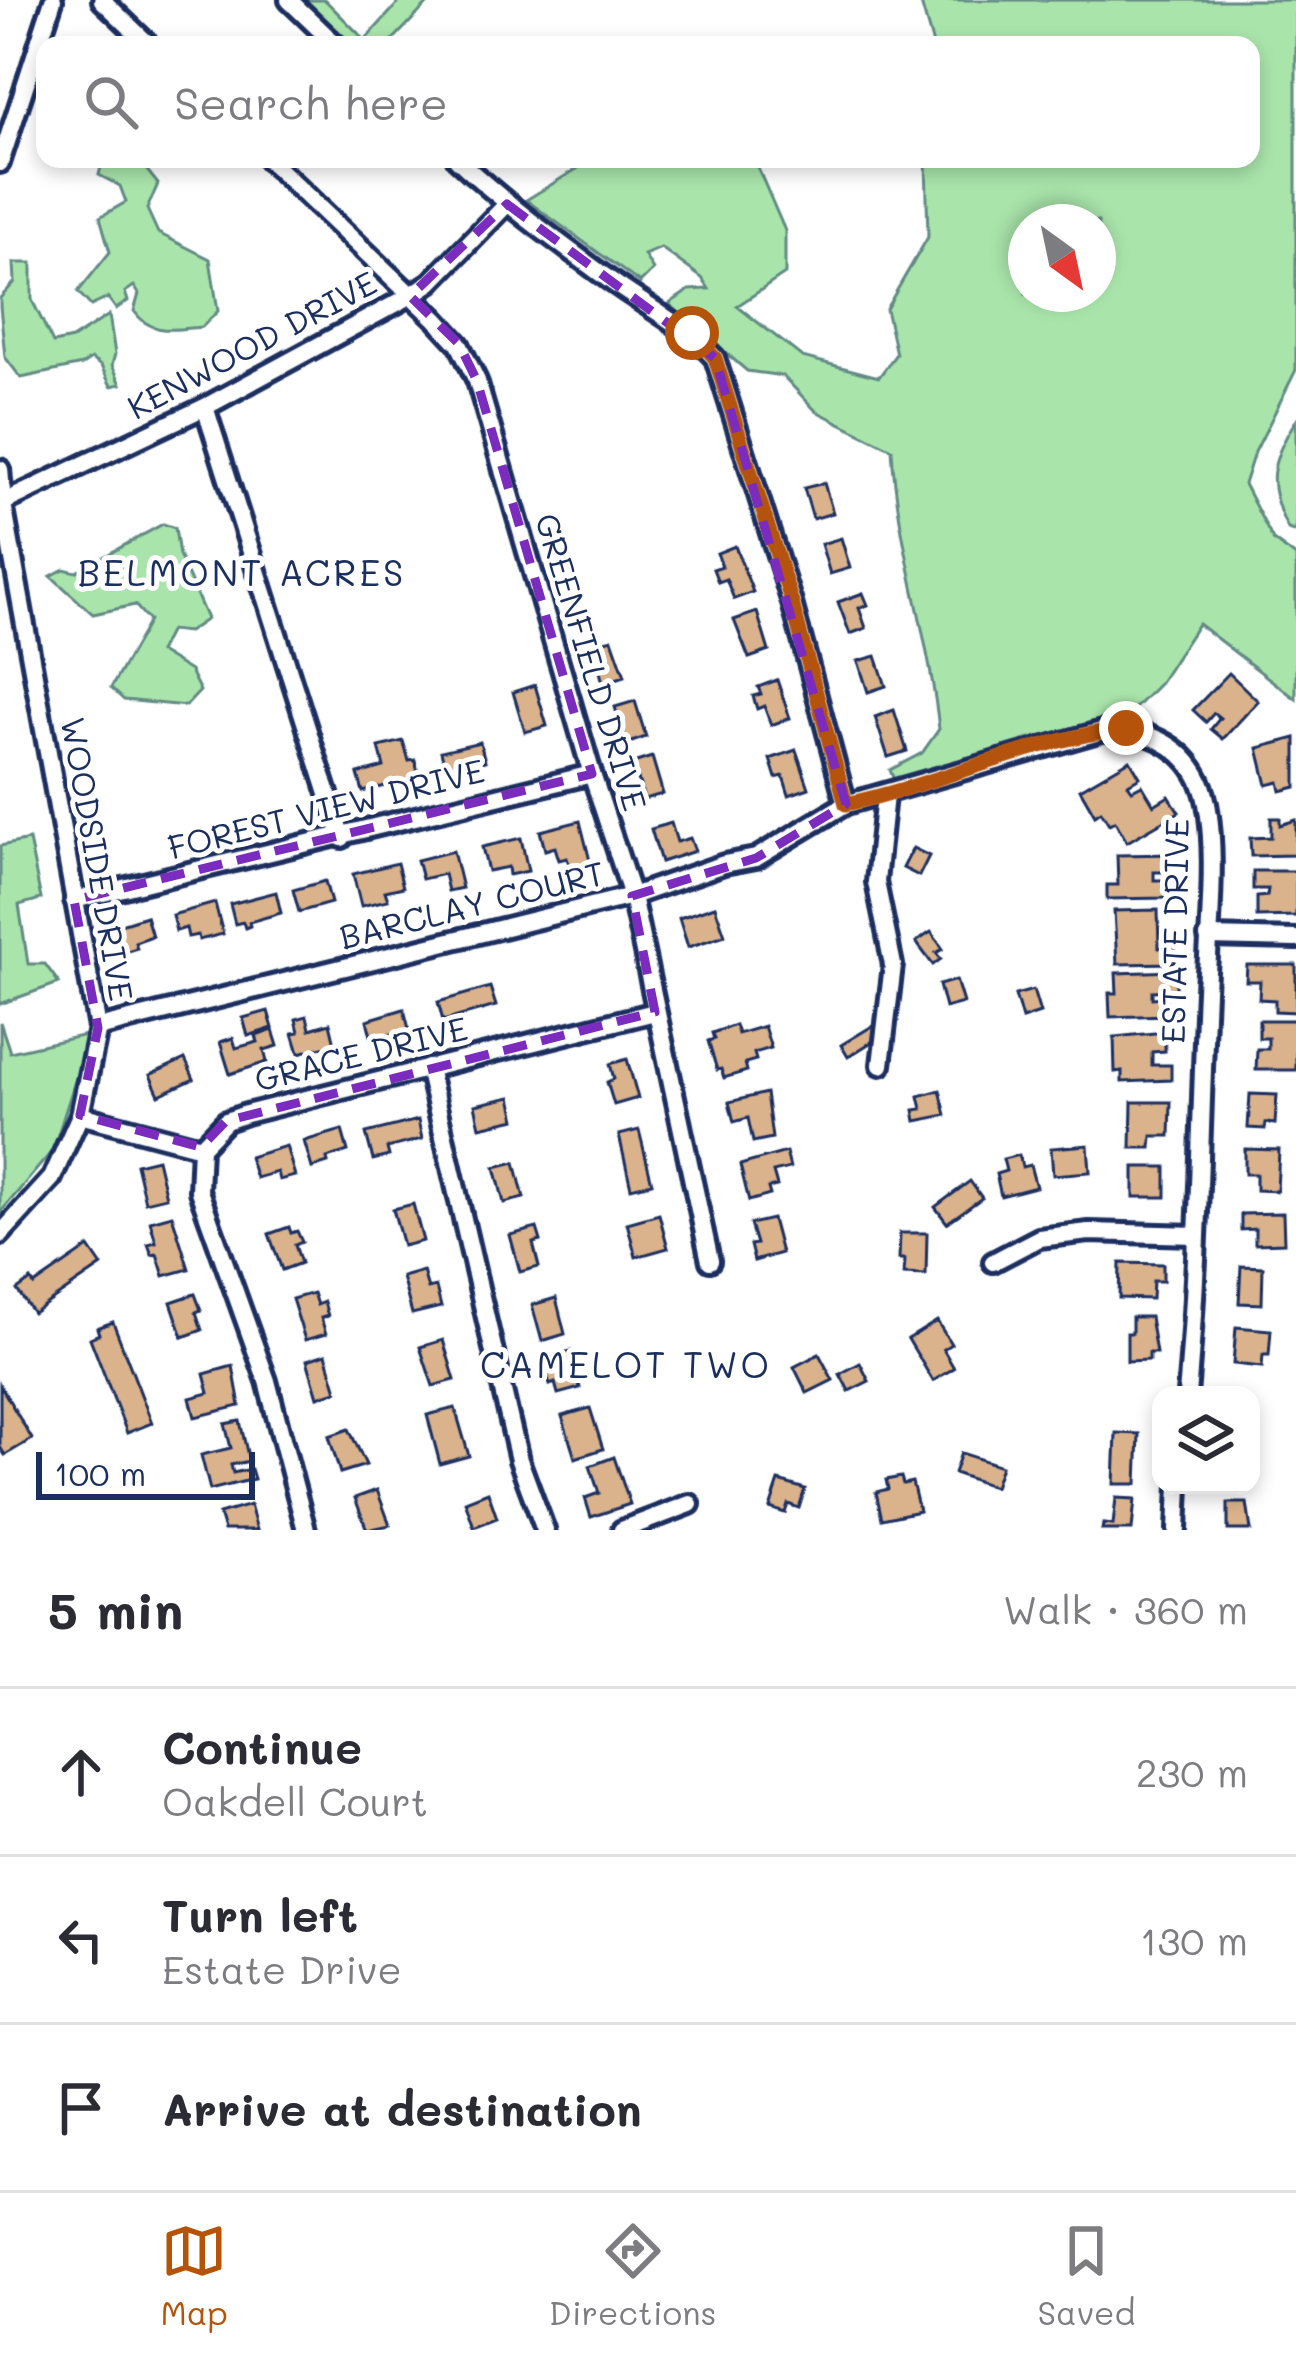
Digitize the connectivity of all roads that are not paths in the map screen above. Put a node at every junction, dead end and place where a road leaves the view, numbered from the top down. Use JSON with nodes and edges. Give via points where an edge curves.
{"nodes":[{"id":1,"x":52,"y":0,"type":"edge"},
{"id":2,"x":102,"y":0,"type":"edge"},
{"id":3,"x":289,"y":0,"type":"edge"},
{"id":4,"x":41,"y":36,"type":"edge"},
{"id":5,"x":140,"y":36,"type":"edge"},
{"id":6,"x":327,"y":36,"type":"edge"},
{"id":7,"x":36,"y":50,"type":"edge"},
{"id":8,"x":0,"y":163,"type":"edge"},
{"id":9,"x":277,"y":168,"type":"edge"},
{"id":10,"x":468,"y":168,"type":"edge"},
{"id":11,"x":507,"y":204,"type":"junction"},
{"id":12,"x":410,"y":296,"type":"junction"},
{"id":13,"x":205,"y":407,"type":"junction"},
{"id":14,"x":0,"y":469,"type":"edge"},
{"id":15,"x":1,"y":504,"type":"edge"},
{"id":16,"x":592,"y":774,"type":"junction"},
{"id":17,"x":885,"y":796,"type":"junction"},
{"id":18,"x":846,"y":804,"type":"junction"},
{"id":19,"x":342,"y":838,"type":"junction"},
{"id":20,"x":632,"y":896,"type":"junction"},
{"id":21,"x":74,"y":900,"type":"junction"},
{"id":22,"x":1208,"y":937,"type":"junction"},
{"id":23,"x":1296,"y":939,"type":"edge"},
{"id":24,"x":655,"y":1012,"type":"junction"},
{"id":25,"x":98,"y":1028,"type":"junction"},
{"id":26,"x":881,"y":1065,"type":"dead end"},
{"id":27,"x":428,"y":1068,"type":"junction"},
{"id":28,"x":80,"y":1115,"type":"junction"},
{"id":29,"x":201,"y":1147,"type":"junction"},
{"id":30,"x":0,"y":1235,"type":"edge"},
{"id":31,"x":1196,"y":1235,"type":"junction"},
{"id":32,"x":710,"y":1261,"type":"dead end"},
{"id":33,"x":993,"y":1262,"type":"dead end"},
{"id":34,"x":1188,"y":1386,"type":"edge"},
{"id":35,"x":1179,"y":1494,"type":"edge"},
{"id":36,"x":690,"y":1504,"type":"dead end"},
{"id":37,"x":306,"y":1530,"type":"edge"},
{"id":38,"x":545,"y":1530,"type":"edge"},
{"id":39,"x":622,"y":1530,"type":"edge"},
{"id":40,"x":1177,"y":1530,"type":"edge"}],
"edges":[{"from":1,"to":4,"type":"street"},
{"from":2,"to":5,"type":"street"},
{"from":3,"to":6,"type":"street"},
{"from":7,"to":8,"type":"street"},
{"from":9,"to":12,"type":"street","name":"GREENFIELD DRIVE"},
{"from":10,"to":11,"type":"street"},
{"from":11,"to":12,"type":"street","name":"KENWOOD DRIVE"},
{"from":11,"to":18,"type":"street","via":[[692,333],[715,358]]},
{"from":12,"to":13,"type":"street","name":"KENWOOD DRIVE"},
{"from":12,"to":16,"type":"street","name":"GREENFIELD DRIVE","via":[[459,344],[477,381]]},
{"from":13,"to":15,"type":"street","name":"KENWOOD DRIVE"},
{"from":13,"to":19,"type":"street"},
{"from":14,"to":15,"type":"street","name":"WOODSIDE DRIVE"},
{"from":15,"to":21,"type":"street","name":"WOODSIDE DRIVE"},
{"from":16,"to":19,"type":"street","name":"FOREST VIEW DRIVE"},
{"from":16,"to":20,"type":"street","name":"GREENFIELD DRIVE"},
{"from":17,"to":18,"type":"street","name":"ESTATE DRIVE"},
{"from":17,"to":22,"type":"street","name":"ESTATE DRIVE","via":[[1089,734],[1147,733],[1184,758],[1208,805]]},
{"from":17,"to":26,"type":"street","via":[[876,882],[893,965]]},
{"from":18,"to":20,"type":"street","name":"BARCLAY COURT","via":[[756,858]]},
{"from":19,"to":21,"type":"street","name":"FOREST VIEW DRIVE"},
{"from":20,"to":24,"type":"street","name":"GREENFIELD DRIVE"},
{"from":20,"to":25,"type":"street","name":"BARCLAY COURT"},
{"from":21,"to":25,"type":"street","name":"WOODSIDE DRIVE"},
{"from":22,"to":23,"type":"street"},
{"from":22,"to":31,"type":"street","name":"ESTATE DRIVE"},
{"from":24,"to":27,"type":"street","name":"GRACE DRIVE"},
{"from":24,"to":32,"type":"street","name":"GREENFIELD DRIVE"},
{"from":25,"to":28,"type":"street","name":"WOODSIDE DRIVE"},
{"from":27,"to":29,"type":"street","name":"GRACE DRIVE","via":[[246,1114],[226,1121]]},
{"from":27,"to":38,"type":"street","via":[[519,1460]]},
{"from":28,"to":29,"type":"street"},
{"from":28,"to":30,"type":"street","name":"WOODSIDE DRIVE","via":[[52,1178]]},
{"from":29,"to":37,"type":"street","via":[[199,1191],[267,1382]]},
{"from":31,"to":33,"type":"street","via":[[1039,1238]]},
{"from":31,"to":34,"type":"street","name":"ESTATE DRIVE"},
{"from":35,"to":40,"type":"street"},
{"from":36,"to":39,"type":"street"}]}
